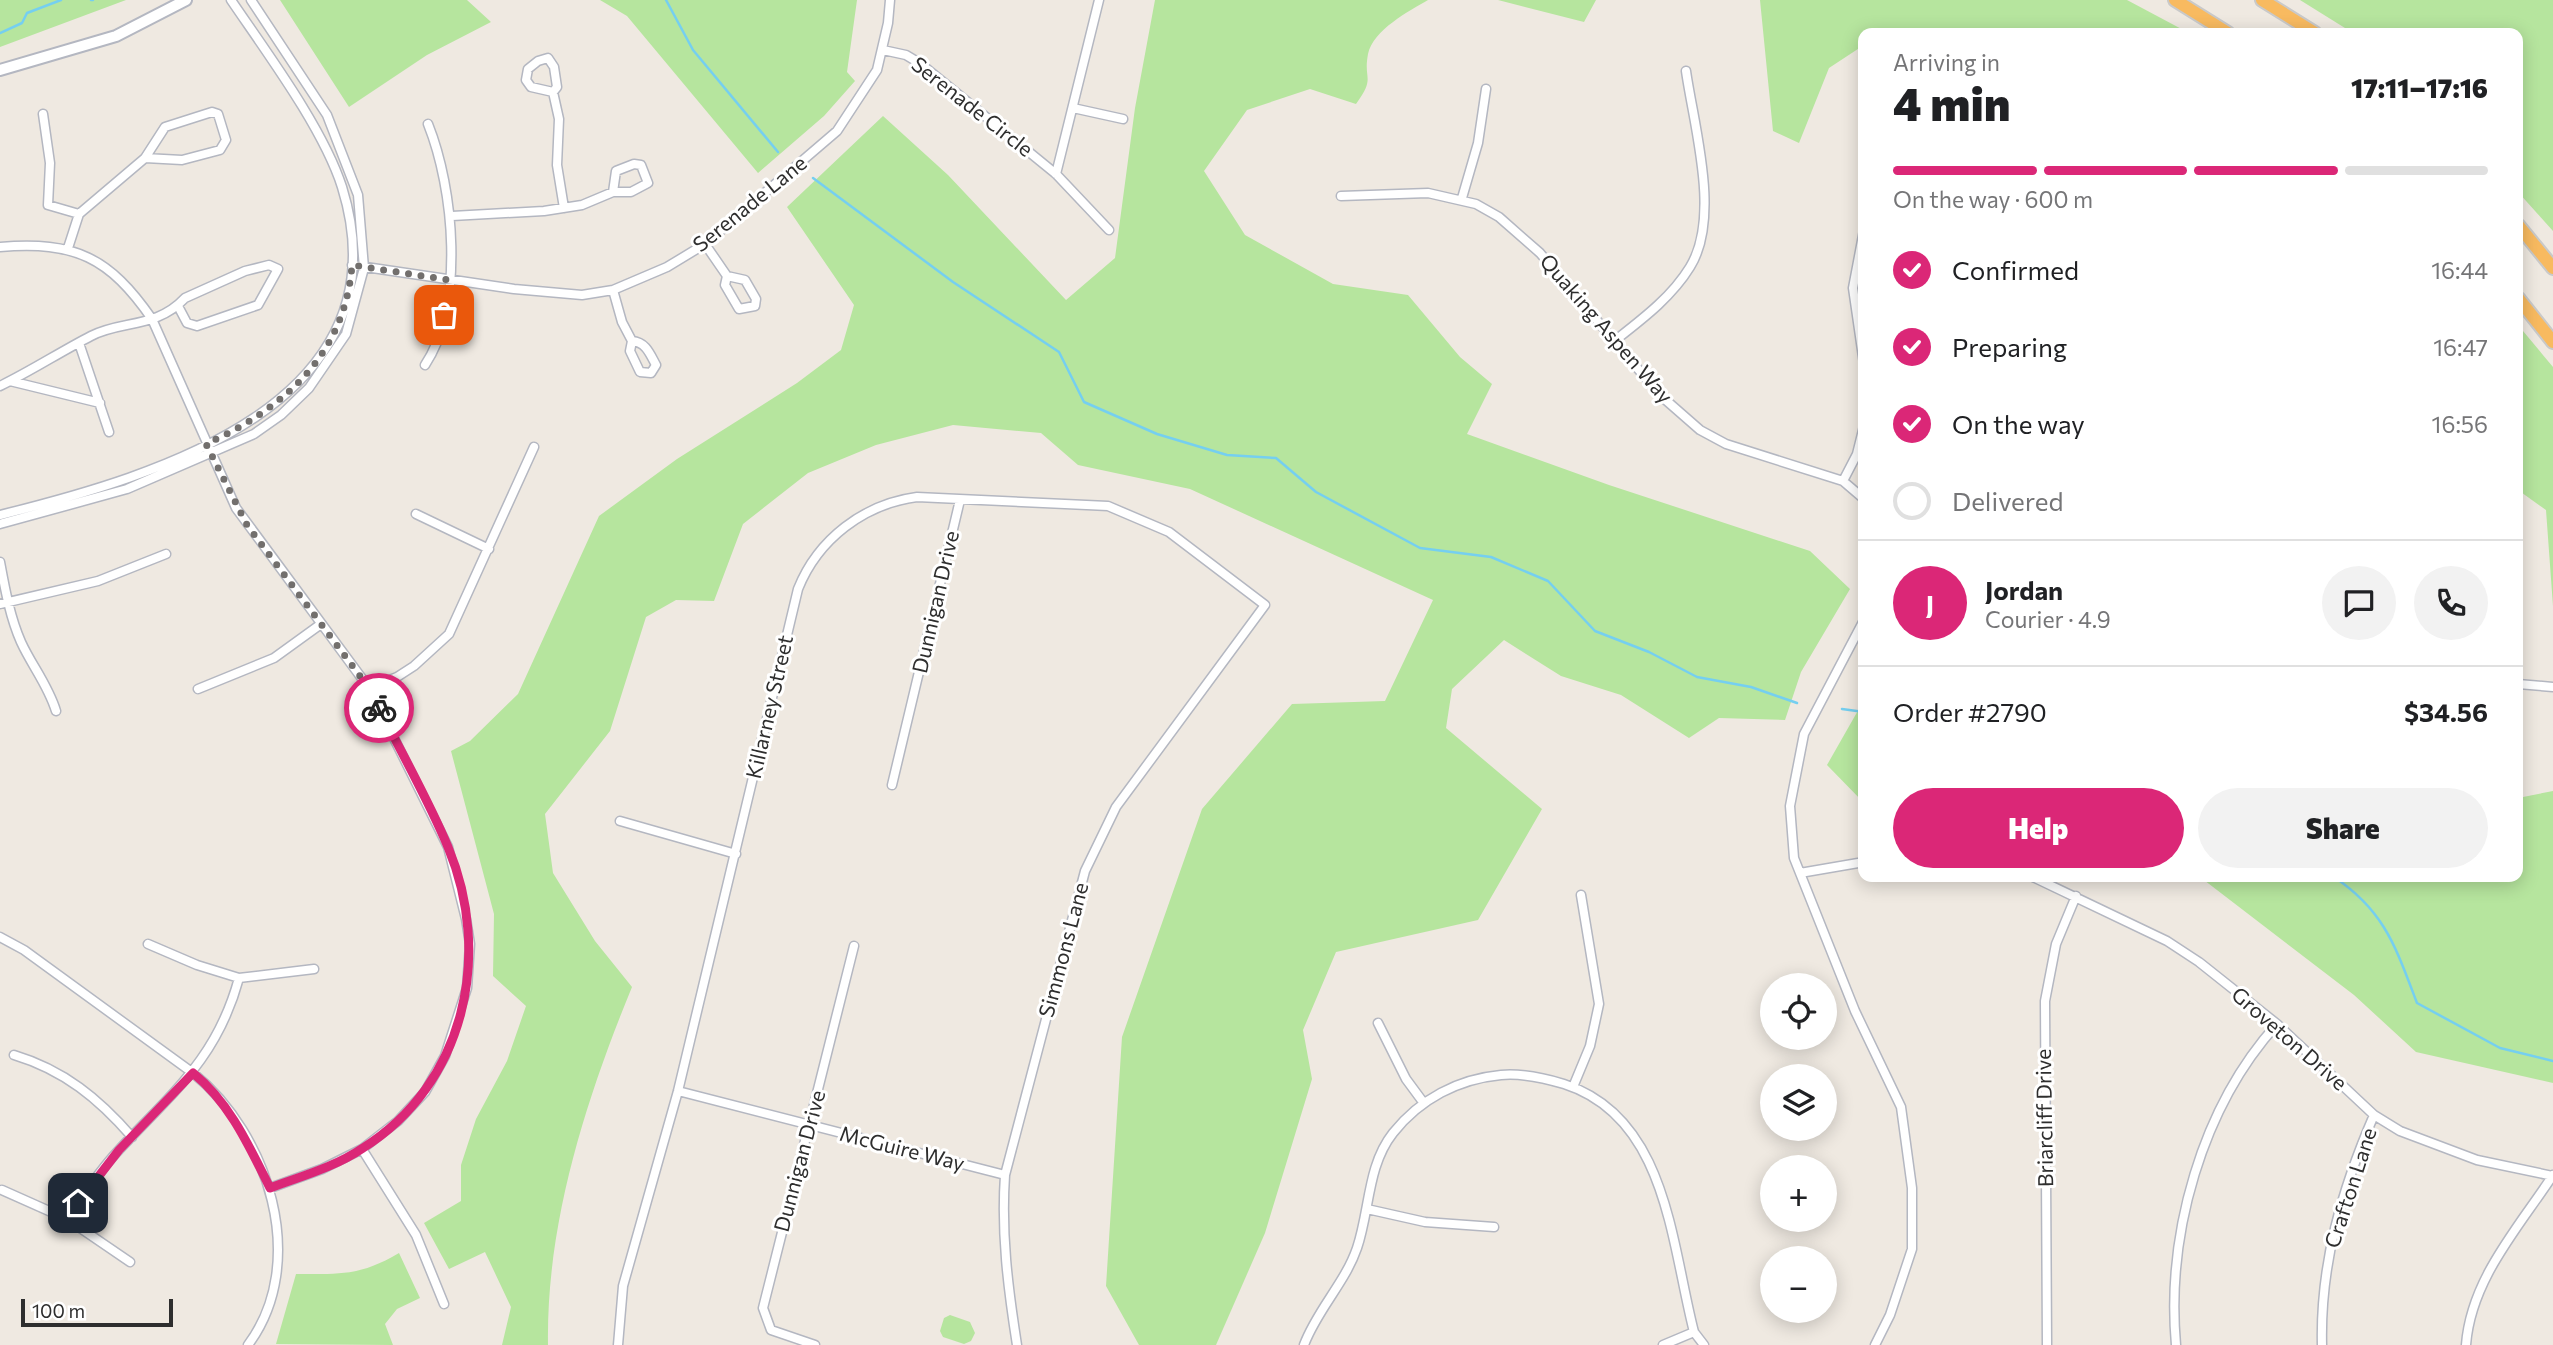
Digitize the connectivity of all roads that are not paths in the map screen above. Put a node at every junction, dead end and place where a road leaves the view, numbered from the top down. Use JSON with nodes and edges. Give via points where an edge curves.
{"nodes":[{"id":1,"x":186,"y":0,"type":"edge"},
{"id":2,"x":231,"y":0,"type":"edge"},
{"id":3,"x":251,"y":0,"type":"edge"},
{"id":4,"x":890,"y":0,"type":"edge"},
{"id":5,"x":1099,"y":0,"type":"edge"},
{"id":6,"x":2175,"y":0,"type":"edge"},
{"id":7,"x":2262,"y":0,"type":"edge"},
{"id":8,"x":2220,"y":28,"type":"edge"},
{"id":9,"x":2307,"y":28,"type":"edge"},
{"id":10,"x":883,"y":50,"type":"junction"},
{"id":11,"x":0,"y":70,"type":"edge"},
{"id":12,"x":1686,"y":71,"type":"dead end"},
{"id":13,"x":1486,"y":89,"type":"dead end"},
{"id":14,"x":552,"y":92,"type":"junction"},
{"id":15,"x":1073,"y":108,"type":"junction"},
{"id":16,"x":43,"y":114,"type":"dead end"},
{"id":17,"x":1123,"y":119,"type":"dead end"},
{"id":18,"x":428,"y":124,"type":"dead end"},
{"id":19,"x":145,"y":158,"type":"junction"},
{"id":20,"x":1056,"y":174,"type":"junction"},
{"id":21,"x":613,"y":192,"type":"junction"},
{"id":22,"x":1341,"y":196,"type":"dead end"},
{"id":23,"x":1462,"y":198,"type":"junction"},
{"id":24,"x":564,"y":208,"type":"junction"},
{"id":25,"x":79,"y":214,"type":"junction"},
{"id":26,"x":452,"y":216,"type":"junction"},
{"id":27,"x":1109,"y":230,"type":"dead end"},
{"id":28,"x":2523,"y":231,"type":"edge"},
{"id":29,"x":705,"y":244,"type":"junction"},
{"id":30,"x":0,"y":247,"type":"edge"},
{"id":31,"x":68,"y":248,"type":"junction"},
{"id":32,"x":1858,"y":262,"type":"edge"},
{"id":33,"x":352,"y":265,"type":"junction"},
{"id":34,"x":364,"y":268,"type":"junction"},
{"id":35,"x":2553,"y":268,"type":"edge"},
{"id":36,"x":727,"y":276,"type":"junction"},
{"id":37,"x":449,"y":280,"type":"junction"},
{"id":38,"x":613,"y":290,"type":"junction"},
{"id":39,"x":2523,"y":305,"type":"edge"},
{"id":40,"x":178,"y":306,"type":"junction"},
{"id":41,"x":152,"y":319,"type":"junction"},
{"id":42,"x":1858,"y":323,"type":"edge"},
{"id":43,"x":632,"y":341,"type":"dead end"},
{"id":44,"x":1613,"y":342,"type":"junction"},
{"id":45,"x":2553,"y":342,"type":"edge"},
{"id":46,"x":79,"y":343,"type":"junction"},
{"id":47,"x":425,"y":365,"type":"dead end"},
{"id":48,"x":10,"y":381,"type":"junction"},
{"id":49,"x":0,"y":386,"type":"edge"},
{"id":50,"x":100,"y":403,"type":"junction"},
{"id":51,"x":109,"y":432,"type":"dead end"},
{"id":52,"x":206,"y":444,"type":"junction"},
{"id":53,"x":534,"y":447,"type":"dead end"},
{"id":54,"x":1858,"y":450,"type":"edge"},
{"id":55,"x":210,"y":454,"type":"junction"},
{"id":56,"x":1843,"y":481,"type":"junction"},
{"id":57,"x":1858,"y":494,"type":"edge"},
{"id":58,"x":960,"y":500,"type":"junction"},
{"id":59,"x":416,"y":514,"type":"dead end"},
{"id":60,"x":0,"y":515,"type":"edge"},
{"id":61,"x":0,"y":524,"type":"edge"},
{"id":62,"x":489,"y":549,"type":"junction"},
{"id":63,"x":166,"y":554,"type":"dead end"},
{"id":64,"x":0,"y":562,"type":"edge"},
{"id":65,"x":4,"y":603,"type":"edge"},
{"id":66,"x":1265,"y":605,"type":"joint"},
{"id":67,"x":321,"y":624,"type":"junction"},
{"id":68,"x":1858,"y":631,"type":"edge"},
{"id":69,"x":2523,"y":684,"type":"edge"},
{"id":70,"x":2553,"y":687,"type":"edge"},
{"id":71,"x":369,"y":688,"type":"junction"},
{"id":72,"x":198,"y":689,"type":"dead end"},
{"id":73,"x":56,"y":711,"type":"dead end"},
{"id":74,"x":892,"y":785,"type":"dead end"},
{"id":75,"x":620,"y":821,"type":"dead end"},
{"id":76,"x":736,"y":854,"type":"junction"},
{"id":77,"x":1858,"y":863,"type":"edge"},
{"id":78,"x":1800,"y":873,"type":"junction"},
{"id":79,"x":2044,"y":882,"type":"edge"},
{"id":80,"x":1581,"y":895,"type":"dead end"},
{"id":81,"x":2076,"y":896,"type":"junction"},
{"id":82,"x":0,"y":937,"type":"edge"},
{"id":83,"x":148,"y":944,"type":"dead end"},
{"id":84,"x":854,"y":946,"type":"dead end"},
{"id":85,"x":314,"y":969,"type":"dead end"},
{"id":86,"x":239,"y":978,"type":"junction"},
{"id":87,"x":1378,"y":1023,"type":"dead end"},
{"id":88,"x":2277,"y":1024,"type":"junction"},
{"id":89,"x":14,"y":1055,"type":"dead end"},
{"id":90,"x":193,"y":1073,"type":"junction"},
{"id":91,"x":1573,"y":1087,"type":"junction"},
{"id":92,"x":678,"y":1091,"type":"junction"},
{"id":93,"x":1423,"y":1102,"type":"junction"},
{"id":94,"x":2374,"y":1115,"type":"junction"},
{"id":95,"x":810,"y":1126,"type":"junction"},
{"id":96,"x":132,"y":1137,"type":"junction"},
{"id":97,"x":362,"y":1149,"type":"junction"},
{"id":98,"x":1005,"y":1175,"type":"junction"},
{"id":99,"x":2553,"y":1176,"type":"edge"},
{"id":100,"x":270,"y":1188,"type":"junction"},
{"id":101,"x":2,"y":1190,"type":"dead end"},
{"id":102,"x":1367,"y":1209,"type":"junction"},
{"id":103,"x":67,"y":1219,"type":"junction"},
{"id":104,"x":1494,"y":1227,"type":"dead end"},
{"id":105,"x":130,"y":1262,"type":"dead end"},
{"id":106,"x":444,"y":1304,"type":"dead end"},
{"id":107,"x":1694,"y":1332,"type":"junction"},
{"id":108,"x":248,"y":1345,"type":"edge"},
{"id":109,"x":618,"y":1345,"type":"edge"},
{"id":110,"x":815,"y":1345,"type":"edge"},
{"id":111,"x":1017,"y":1345,"type":"edge"},
{"id":112,"x":1304,"y":1345,"type":"edge"},
{"id":113,"x":1663,"y":1345,"type":"edge"},
{"id":114,"x":1704,"y":1345,"type":"edge"},
{"id":115,"x":1875,"y":1345,"type":"edge"},
{"id":116,"x":2047,"y":1345,"type":"edge"},
{"id":117,"x":2176,"y":1345,"type":"edge"},
{"id":118,"x":2322,"y":1345,"type":"edge"},
{"id":119,"x":2466,"y":1345,"type":"edge"}],
"edges":[{"from":1,"to":11,"type":"main road","via":[[116,36]]},
{"from":2,"to":33,"type":"street","via":[[281,74],[338,176],[350,220]]},
{"from":3,"to":34,"type":"street","via":[[327,115],[358,195]]},
{"from":4,"to":10,"type":"street","name":"Serenade Lane"},
{"from":5,"to":15,"type":"street","name":"Serenade Circle"},
{"from":6,"to":8,"type":"highway"},
{"from":7,"to":9,"type":"highway"},
{"from":10,"to":20,"type":"street","name":"Serenade Circle","via":[[920,64]]},
{"from":10,"to":29,"type":"street","name":"Serenade Lane","via":[[865,92],[837,131]]},
{"from":12,"to":44,"type":"street","via":[[1703,187],[1699,250],[1671,292]]},
{"from":13,"to":23,"type":"street","via":[[1478,143]]},
{"from":14,"to":14,"type":"street","via":[[557,87],[548,58],[528,69],[526,80],[531,87]]},
{"from":14,"to":24,"type":"street","via":[[559,119],[557,166]]},
{"from":15,"to":17,"type":"street"},
{"from":15,"to":20,"type":"street","name":"Serenade Circle"},
{"from":16,"to":25,"type":"street","via":[[50,163],[48,205]]},
{"from":18,"to":26,"type":"street","via":[[438,148]]},
{"from":19,"to":19,"type":"street","via":[[170,122],[218,114],[226,140],[220,150],[182,160]]},
{"from":19,"to":25,"type":"street"},
{"from":20,"to":27,"type":"street","name":"Serenade Circle"},
{"from":21,"to":21,"type":"street","via":[[631,192],[648,183],[641,165],[616,171]]},
{"from":21,"to":24,"type":"street"},
{"from":22,"to":23,"type":"street","name":"Quaking Aspen Way","via":[[1428,193]]},
{"from":23,"to":44,"type":"street","name":"Quaking Aspen Way","via":[[1499,217],[1540,253]]},
{"from":24,"to":26,"type":"street"},
{"from":25,"to":31,"type":"street"},
{"from":26,"to":37,"type":"street"},
{"from":28,"to":35,"type":"highway"},
{"from":29,"to":36,"type":"street"},
{"from":29,"to":38,"type":"street","name":"Serenade Lane","via":[[667,267]]},
{"from":30,"to":31,"type":"street","via":[[40,244]]},
{"from":31,"to":41,"type":"street","via":[[117,276]]},
{"from":32,"to":42,"type":"street","via":[[1853,288]]},
{"from":33,"to":34,"type":"street","name":"Serenade Lane"},
{"from":33,"to":52,"type":"street","via":[[337,326],[303,378],[253,422]]},
{"from":34,"to":37,"type":"street","name":"Serenade Lane"},
{"from":34,"to":55,"type":"street","via":[[346,334],[318,377],[268,425]]},
{"from":36,"to":36,"type":"street","via":[[725,285],[739,309],[755,306],[756,299],[745,281]]},
{"from":37,"to":38,"type":"street","name":"Serenade Lane","via":[[544,293],[582,295]]},
{"from":37,"to":47,"type":"street","via":[[439,338]]},
{"from":38,"to":43,"type":"street"},
{"from":39,"to":45,"type":"highway"},
{"from":40,"to":40,"type":"street","via":[[185,298],[245,271],[269,265],[278,269],[258,305],[197,326],[187,323]]},
{"from":40,"to":41,"type":"street"},
{"from":41,"to":46,"type":"street","via":[[100,332]]},
{"from":41,"to":52,"type":"street"},
{"from":44,"to":56,"type":"street","name":"Quaking Aspen Way","via":[[1660,395],[1700,430],[1726,444]]},
{"from":46,"to":48,"type":"street"},
{"from":46,"to":50,"type":"street"},
{"from":48,"to":49,"type":"street"},
{"from":48,"to":50,"type":"street"},
{"from":50,"to":51,"type":"street"},
{"from":52,"to":55,"type":"street"},
{"from":52,"to":60,"type":"street","via":[[104,488]]},
{"from":53,"to":62,"type":"street"},
{"from":54,"to":56,"type":"street"},
{"from":55,"to":61,"type":"street","via":[[127,489]]},
{"from":55,"to":67,"type":"street","via":[[247,525]]},
{"from":56,"to":57,"type":"street","name":"Quaking Aspen Way"},
{"from":58,"to":66,"type":"street","name":"Killarney Street","via":[[1108,506],[1169,532]]},
{"from":58,"to":74,"type":"street","name":"Dunnigan Drive"},
{"from":58,"to":76,"type":"street","name":"Killarney Street","via":[[917,497],[883,505],[856,518],[809,566],[790,624]]},
{"from":59,"to":62,"type":"street"},
{"from":62,"to":71,"type":"street","via":[[457,619],[439,645],[397,677]]},
{"from":63,"to":65,"type":"street","via":[[98,581]]},
{"from":64,"to":65,"type":"street"},
{"from":65,"to":73,"type":"street","via":[[49,688]]},
{"from":66,"to":98,"type":"street","name":"Simmons Lane","via":[[1116,807],[1085,871]]},
{"from":67,"to":71,"type":"street"},
{"from":67,"to":72,"type":"street","via":[[274,658]]},
{"from":68,"to":78,"type":"street","via":[[1804,734],[1790,806],[1794,858]]},
{"from":69,"to":70,"type":"street"},
{"from":71,"to":97,"type":"street","via":[[448,847],[466,919],[470,971],[455,1031],[425,1092]]},
{"from":75,"to":76,"type":"street"},
{"from":76,"to":92,"type":"street","name":"Killarney Street"},
{"from":77,"to":78,"type":"street"},
{"from":78,"to":115,"type":"street","via":[[1855,1011],[1901,1107],[1912,1188],[1912,1249]]},
{"from":79,"to":81,"type":"street","name":"Groveton Drive"},
{"from":80,"to":91,"type":"street","via":[[1599,1004],[1590,1046]]},
{"from":81,"to":88,"type":"street","name":"Groveton Drive","via":[[2167,941]]},
{"from":81,"to":116,"type":"street","name":"Briarcliff Drive","via":[[2056,944],[2045,1001]]},
{"from":82,"to":90,"type":"street"},
{"from":83,"to":86,"type":"street"},
{"from":84,"to":95,"type":"street","name":"Dunnigan Drive"},
{"from":85,"to":86,"type":"street"},
{"from":86,"to":90,"type":"street","via":[[220,1027]]},
{"from":87,"to":93,"type":"street"},
{"from":88,"to":94,"type":"street","name":"Groveton Drive"},
{"from":88,"to":117,"type":"street","via":[[2235,1080],[2189,1196],[2177,1273]]},
{"from":89,"to":96,"type":"street","via":[[85,1089]]},
{"from":90,"to":96,"type":"street"},
{"from":90,"to":100,"type":"street","via":[[233,1117]]},
{"from":91,"to":93,"type":"street","via":[[1512,1074],[1484,1077]]},
{"from":91,"to":107,"type":"street","via":[[1609,1105],[1657,1175]]},
{"from":92,"to":95,"type":"street","name":"McGuire Way"},
{"from":92,"to":109,"type":"street","name":"Killarney Street","via":[[623,1286]]},
{"from":93,"to":102,"type":"street","via":[[1392,1134],[1379,1156]]},
{"from":94,"to":99,"type":"street","name":"Groveton Drive","via":[[2446,1151]]},
{"from":94,"to":118,"type":"street","name":"Crafton Lane","via":[[2333,1234]]},
{"from":95,"to":98,"type":"street","name":"McGuire Way"},
{"from":95,"to":110,"type":"street","name":"Dunnigan Drive","via":[[762,1308],[771,1330]]},
{"from":96,"to":103,"type":"street"},
{"from":97,"to":100,"type":"street"},
{"from":97,"to":106,"type":"street","via":[[416,1235]]},
{"from":98,"to":111,"type":"street","name":"Simmons Lane","via":[[1004,1259]]},
{"from":99,"to":119,"type":"street","via":[[2505,1243],[2475,1307]]},
{"from":100,"to":108,"type":"street","via":[[278,1267],[271,1300]]},
{"from":101,"to":103,"type":"street"},
{"from":102,"to":104,"type":"street","via":[[1425,1222]]},
{"from":102,"to":112,"type":"street","via":[[1350,1266]]},
{"from":103,"to":105,"type":"street"},
{"from":107,"to":113,"type":"street"},
{"from":107,"to":114,"type":"street"}]}
